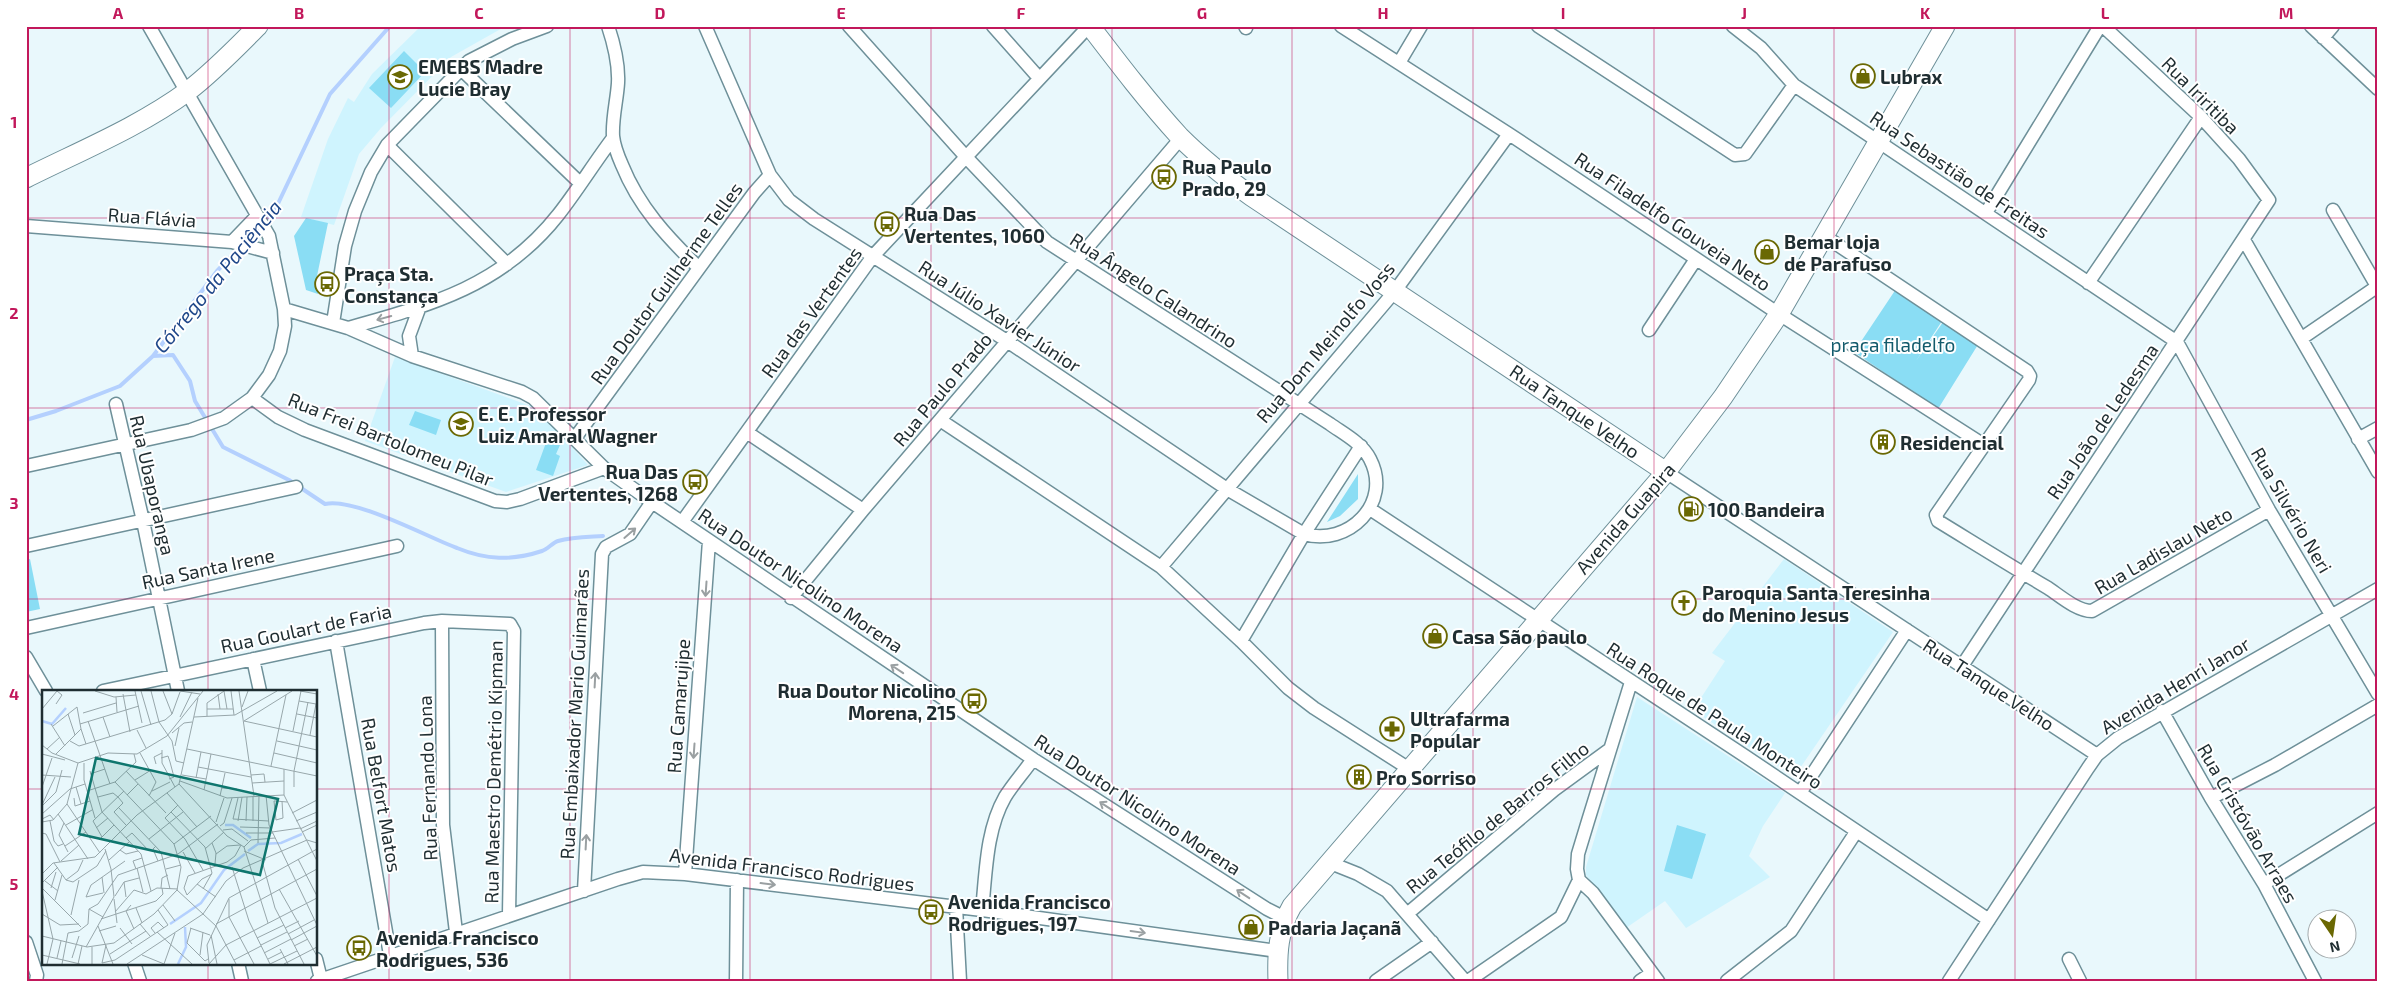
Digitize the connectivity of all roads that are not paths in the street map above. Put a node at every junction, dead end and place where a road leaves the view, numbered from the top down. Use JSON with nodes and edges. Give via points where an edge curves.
{"nodes":[{"id":1,"x":149,"y":26,"type":"edge"},
{"id":2,"x":258,"y":26,"type":"edge"},
{"id":3,"x":547,"y":26,"type":"edge"},
{"id":4,"x":608,"y":26,"type":"edge"},
{"id":5,"x":705,"y":26,"type":"edge"},
{"id":6,"x":849,"y":26,"type":"edge"},
{"id":7,"x":992,"y":26,"type":"edge"},
{"id":8,"x":1089,"y":26,"type":"edge"},
{"id":9,"x":1342,"y":26,"type":"edge"},
{"id":10,"x":1421,"y":26,"type":"edge"},
{"id":11,"x":1538,"y":26,"type":"edge"},
{"id":12,"x":1733,"y":26,"type":"edge"},
{"id":13,"x":1945,"y":26,"type":"edge"},
{"id":14,"x":2101,"y":26,"type":"edge"},
{"id":15,"x":2311,"y":26,"type":"edge"},
{"id":16,"x":2333,"y":26,"type":"edge"},
{"id":17,"x":1749,"y":31,"type":"edge"},
{"id":18,"x":2323,"y":38,"type":"junction"},
{"id":19,"x":1399,"y":63,"type":"junction"},
{"id":20,"x":460,"y":68,"type":"junction"},
{"id":21,"x":1039,"y":78,"type":"junction"},
{"id":22,"x":1794,"y":86,"type":"junction"},
{"id":23,"x":2378,"y":88,"type":"edge"},
{"id":24,"x":186,"y":92,"type":"junction"},
{"id":25,"x":2201,"y":117,"type":"junction"},
{"id":26,"x":1509,"y":134,"type":"junction"},
{"id":27,"x":613,"y":138,"type":"junction"},
{"id":28,"x":1181,"y":138,"type":"junction"},
{"id":29,"x":1878,"y":142,"type":"junction"},
{"id":30,"x":387,"y":145,"type":"junction"},
{"id":31,"x":966,"y":157,"type":"junction"},
{"id":32,"x":770,"y":175,"type":"junction"},
{"id":33,"x":26,"y":178,"type":"edge"},
{"id":34,"x":580,"y":183,"type":"junction"},
{"id":35,"x":2267,"y":196,"type":"joint"},
{"id":36,"x":2333,"y":210,"type":"dead end"},
{"id":37,"x":1986,"y":213,"type":"junction"},
{"id":38,"x":258,"y":217,"type":"junction"},
{"id":39,"x":26,"y":226,"type":"edge"},
{"id":40,"x":1823,"y":235,"type":"junction"},
{"id":41,"x":2244,"y":240,"type":"junction"},
{"id":42,"x":234,"y":242,"type":"junction"},
{"id":43,"x":268,"y":248,"type":"junction"},
{"id":44,"x":874,"y":256,"type":"junction"},
{"id":45,"x":1696,"y":259,"type":"junction"},
{"id":46,"x":1075,"y":262,"type":"junction"},
{"id":47,"x":507,"y":264,"type":"junction"},
{"id":48,"x":699,"y":268,"type":"junction"},
{"id":49,"x":2088,"y":283,"type":"junction"},
{"id":50,"x":2377,"y":287,"type":"edge"},
{"id":51,"x":1395,"y":291,"type":"junction"},
{"id":52,"x":284,"y":309,"type":"junction"},
{"id":53,"x":419,"y":309,"type":"junction"},
{"id":54,"x":1779,"y":314,"type":"junction"},
{"id":55,"x":333,"y":324,"type":"junction"},
{"id":56,"x":348,"y":328,"type":"junction"},
{"id":57,"x":1648,"y":330,"type":"dead end"},
{"id":58,"x":2302,"y":338,"type":"junction"},
{"id":59,"x":1007,"y":341,"type":"junction"},
{"id":60,"x":2177,"y":342,"type":"junction"},
{"id":61,"x":412,"y":356,"type":"junction"},
{"id":62,"x":252,"y":398,"type":"junction"},
{"id":63,"x":116,"y":404,"type":"dead end"},
{"id":64,"x":1297,"y":405,"type":"junction"},
{"id":65,"x":940,"y":420,"type":"junction"},
{"id":66,"x":2378,"y":428,"type":"edge"},
{"id":67,"x":748,"y":433,"type":"junction"},
{"id":68,"x":575,"y":438,"type":"junction"},
{"id":69,"x":2358,"y":439,"type":"junction"},
{"id":70,"x":125,"y":444,"type":"junction"},
{"id":71,"x":1360,"y":446,"type":"junction"},
{"id":72,"x":1984,"y":446,"type":"junction"},
{"id":73,"x":26,"y":466,"type":"edge"},
{"id":74,"x":604,"y":468,"type":"junction"},
{"id":75,"x":1666,"y":472,"type":"junction"},
{"id":76,"x":2378,"y":472,"type":"edge"},
{"id":77,"x":296,"y":487,"type":"dead end"},
{"id":78,"x":1227,"y":488,"type":"junction"},
{"id":79,"x":652,"y":502,"type":"junction"},
{"id":80,"x":1370,"y":509,"type":"junction"},
{"id":81,"x":863,"y":510,"type":"junction"},
{"id":82,"x":2269,"y":510,"type":"junction"},
{"id":83,"x":143,"y":521,"type":"junction"},
{"id":84,"x":682,"y":522,"type":"junction"},
{"id":85,"x":1304,"y":534,"type":"junction"},
{"id":86,"x":709,"y":541,"type":"junction"},
{"id":87,"x":26,"y":546,"type":"edge"},
{"id":88,"x":397,"y":546,"type":"dead end"},
{"id":89,"x":1161,"y":567,"type":"junction"},
{"id":90,"x":2023,"y":573,"type":"junction"},
{"id":91,"x":2378,"y":589,"type":"edge"},
{"id":92,"x":158,"y":598,"type":"junction"},
{"id":93,"x":791,"y":598,"type":"junction"},
{"id":94,"x":2331,"y":616,"type":"junction"},
{"id":95,"x":1538,"y":620,"type":"junction"},
{"id":96,"x":442,"y":621,"type":"junction"},
{"id":97,"x":26,"y":628,"type":"edge"},
{"id":98,"x":1907,"y":630,"type":"junction"},
{"id":99,"x":514,"y":631,"type":"joint"},
{"id":100,"x":1241,"y":641,"type":"junction"},
{"id":101,"x":336,"y":642,"type":"junction"},
{"id":102,"x":26,"y":657,"type":"edge"},
{"id":103,"x":253,"y":659,"type":"junction"},
{"id":104,"x":1962,"y":666,"type":"junction"},
{"id":105,"x":175,"y":674,"type":"junction"},
{"id":106,"x":1631,"y":682,"type":"junction"},
{"id":107,"x":46,"y":690,"type":"edge"},
{"id":108,"x":108,"y":690,"type":"edge"},
{"id":109,"x":178,"y":690,"type":"edge"},
{"id":110,"x":260,"y":690,"type":"edge"},
{"id":111,"x":2378,"y":694,"type":"edge"},
{"id":112,"x":2378,"y":705,"type":"edge"},
{"id":113,"x":2162,"y":711,"type":"junction"},
{"id":114,"x":1610,"y":750,"type":"junction"},
{"id":115,"x":2097,"y":755,"type":"junction"},
{"id":116,"x":1033,"y":759,"type":"junction"},
{"id":117,"x":1411,"y":770,"type":"junction"},
{"id":118,"x":1800,"y":793,"type":"junction"},
{"id":119,"x":2211,"y":798,"type":"junction"},
{"id":120,"x":2378,"y":813,"type":"edge"},
{"id":121,"x":1856,"y":832,"type":"junction"},
{"id":122,"x":1328,"y":862,"type":"junction"},
{"id":123,"x":685,"y":874,"type":"junction"},
{"id":124,"x":738,"y":880,"type":"junction"},
{"id":125,"x":1580,"y":880,"type":"junction"},
{"id":126,"x":2264,"y":884,"type":"junction"},
{"id":127,"x":584,"y":891,"type":"junction"},
{"id":128,"x":956,"y":907,"type":"junction"},
{"id":129,"x":982,"y":910,"type":"junction"},
{"id":130,"x":509,"y":914,"type":"junction"},
{"id":131,"x":1407,"y":914,"type":"junction"},
{"id":132,"x":1285,"y":918,"type":"junction"},
{"id":133,"x":1989,"y":920,"type":"junction"},
{"id":134,"x":456,"y":932,"type":"junction"},
{"id":135,"x":26,"y":942,"type":"edge"},
{"id":136,"x":1432,"y":942,"type":"junction"},
{"id":137,"x":1277,"y":951,"type":"junction"},
{"id":138,"x":390,"y":955,"type":"junction"},
{"id":139,"x":2069,"y":958,"type":"dead end"},
{"id":140,"x":134,"y":964,"type":"edge"},
{"id":141,"x":238,"y":964,"type":"edge"},
{"id":142,"x":317,"y":964,"type":"edge"},
{"id":143,"x":1655,"y":977,"type":"edge"},
{"id":144,"x":37,"y":978,"type":"edge"},
{"id":145,"x":319,"y":980,"type":"edge"},
{"id":146,"x":140,"y":981,"type":"edge"},
{"id":147,"x":242,"y":981,"type":"edge"},
{"id":148,"x":736,"y":981,"type":"edge"},
{"id":149,"x":960,"y":981,"type":"edge"},
{"id":150,"x":1278,"y":981,"type":"edge"},
{"id":151,"x":1376,"y":981,"type":"edge"},
{"id":152,"x":1466,"y":981,"type":"edge"},
{"id":153,"x":1640,"y":981,"type":"edge"},
{"id":154,"x":1727,"y":981,"type":"edge"},
{"id":155,"x":1949,"y":981,"type":"edge"},
{"id":156,"x":2080,"y":981,"type":"edge"},
{"id":157,"x":2315,"y":981,"type":"edge"}],
"edges":[{"from":1,"to":24,"type":"street"},
{"from":2,"to":24,"type":"main road","via":[[214,70]]},
{"from":3,"to":20,"type":"street","via":[[512,38]]},
{"from":4,"to":27,"type":"street","via":[[615,49],[618,81]]},
{"from":5,"to":32,"type":"street","name":"Rua Júlio Xavier Júnior"},
{"from":6,"to":31,"type":"street","name":"Rua Ângelo Calandrino"},
{"from":7,"to":21,"type":"street"},
{"from":8,"to":21,"type":"street","name":"Rua das Vertentes"},
{"from":8,"to":28,"type":"main road","name":"Rua Tanque Velho"},
{"from":9,"to":19,"type":"street","name":"Rua Filadelfo Gouveia Neto"},
{"from":10,"to":19,"type":"street"},
{"from":11,"to":22,"type":"street","via":[[1735,155],[1745,154]]},
{"from":12,"to":17,"type":"street","name":"Rua Sebastião de Freitas"},
{"from":13,"to":29,"type":"main road","name":"Avenida Guapira"},
{"from":14,"to":25,"type":"street","name":"Rua Iriritiba"},
{"from":14,"to":37,"type":"street"},
{"from":15,"to":18,"type":"street"},
{"from":16,"to":18,"type":"street"},
{"from":17,"to":22,"type":"street","name":"Rua Sebastião de Freitas"},
{"from":18,"to":23,"type":"street"},
{"from":19,"to":26,"type":"street","name":"Rua Filadelfo Gouveia Neto"},
{"from":20,"to":30,"type":"street"},
{"from":20,"to":34,"type":"street"},
{"from":21,"to":31,"type":"street","name":"Rua das Vertentes"},
{"from":22,"to":29,"type":"street","name":"Rua Sebastião de Freitas"},
{"from":24,"to":33,"type":"main road","via":[[125,128]]},
{"from":24,"to":38,"type":"street"},
{"from":25,"to":35,"type":"street","name":"Rua Iriritiba"},
{"from":25,"to":49,"type":"street"},
{"from":26,"to":45,"type":"street","name":"Rua Filadelfo Gouveia Neto"},
{"from":26,"to":51,"type":"street","name":"Rua Dom Meinolfo Voss"},
{"from":27,"to":34,"type":"street"},
{"from":27,"to":48,"type":"street","via":[[639,200],[671,241]]},
{"from":28,"to":46,"type":"street","name":"Rua Paulo Prado"},
{"from":28,"to":51,"type":"main road","name":"Rua Tanque Velho","via":[[1213,168],[1251,196]]},
{"from":29,"to":37,"type":"street","name":"Rua Sebastião de Freitas"},
{"from":29,"to":40,"type":"main road","name":"Avenida Guapira"},
{"from":30,"to":47,"type":"street"},
{"from":30,"to":55,"type":"street","via":[[371,172],[355,211],[345,246]]},
{"from":31,"to":44,"type":"street","name":"Rua das Vertentes"},
{"from":31,"to":46,"type":"street","name":"Rua Ângelo Calandrino","via":[[1035,231]]},
{"from":32,"to":44,"type":"street","name":"Rua Júlio Xavier Júnior","via":[[789,200]]},
{"from":32,"to":48,"type":"street","name":"Rua Doutor Guilherme Telles"},
{"from":34,"to":47,"type":"street","via":[[541,234]]},
{"from":35,"to":41,"type":"street","name":"Rua João de Ledesma","via":[[2267,205]]},
{"from":36,"to":50,"type":"street"},
{"from":37,"to":49,"type":"street","name":"Rua Sebastião de Freitas"},
{"from":38,"to":42,"type":"street"},
{"from":38,"to":43,"type":"street"},
{"from":39,"to":42,"type":"street","name":"Rua Flávia"},
{"from":40,"to":54,"type":"main road","name":"Avenida Guapira"},
{"from":40,"to":72,"type":"street","via":[[2027,370],[2029,380]]},
{"from":41,"to":58,"type":"street"},
{"from":41,"to":60,"type":"street","name":"Rua João de Ledesma"},
{"from":42,"to":43,"type":"street","name":"Rua Flávia"},
{"from":43,"to":52,"type":"street"},
{"from":44,"to":59,"type":"street","name":"Rua Júlio Xavier Júnior"},
{"from":44,"to":67,"type":"street","name":"Rua das Vertentes"},
{"from":45,"to":54,"type":"street","name":"Rua Filadelfo Gouveia Neto"},
{"from":45,"to":57,"type":"street"},
{"from":46,"to":59,"type":"street","name":"Rua Paulo Prado"},
{"from":46,"to":64,"type":"street","name":"Rua Ângelo Calandrino"},
{"from":47,"to":53,"type":"street","via":[[475,285]]},
{"from":48,"to":68,"type":"street","name":"Rua Doutor Guilherme Telles"},
{"from":49,"to":60,"type":"street","name":"Rua Sebastião de Freitas"},
{"from":50,"to":58,"type":"street"},
{"from":51,"to":64,"type":"street","name":"Rua Dom Meinolfo Voss"},
{"from":51,"to":75,"type":"main road","name":"Rua Tanque Velho"},
{"from":52,"to":55,"type":"street","name":"Rua Doutor Nicolino Morena"},
{"from":52,"to":62,"type":"street","via":[[285,326],[280,351],[269,376]]},
{"from":53,"to":56,"type":"street","one_way":true},
{"from":53,"to":61,"type":"street","via":[[409,336]]},
{"from":54,"to":72,"type":"street","name":"Rua Filadelfo Gouveia Neto"},
{"from":54,"to":75,"type":"main road","name":"Avenida Guapira"},
{"from":55,"to":56,"type":"street","name":"Rua Doutor Nicolino Morena"},
{"from":56,"to":61,"type":"street","name":"Rua Doutor Nicolino Morena"},
{"from":58,"to":69,"type":"street"},
{"from":59,"to":65,"type":"street","name":"Rua Paulo Prado"},
{"from":59,"to":78,"type":"street","name":"Rua Júlio Xavier Júnior"},
{"from":60,"to":82,"type":"street","name":"Rua Silvério Neri"},
{"from":60,"to":90,"type":"street","name":"Rua João de Ledesma"},
{"from":61,"to":68,"type":"street","name":"Rua Doutor Nicolino Morena","via":[[522,392],[542,405]]},
{"from":62,"to":70,"type":"street","via":[[224,418],[203,427]]},
{"from":62,"to":74,"type":"street","name":"Rua Frei Bartolomeu Pilar","via":[[278,417],[305,430],[496,501],[520,499]]},
{"from":63,"to":70,"type":"street","name":"Rua Ubaporanga"},
{"from":64,"to":71,"type":"street","name":"Rua Ângelo Calandrino"},
{"from":64,"to":78,"type":"street","name":"Rua Dom Meinolfo Voss"},
{"from":65,"to":81,"type":"street","name":"Rua Paulo Prado"},
{"from":65,"to":89,"type":"street"},
{"from":66,"to":69,"type":"street"},
{"from":67,"to":81,"type":"street"},
{"from":67,"to":84,"type":"street","name":"Rua das Vertentes"},
{"from":68,"to":74,"type":"street","name":"Rua Doutor Nicolino Morena"},
{"from":69,"to":76,"type":"street"},
{"from":70,"to":73,"type":"street"},
{"from":70,"to":83,"type":"street","name":"Rua Ubaporanga"},
{"from":71,"to":80,"type":"street","via":[[1370,459],[1375,475],[1375,493]]},
{"from":71,"to":85,"type":"street"},
{"from":72,"to":90,"type":"street","via":[[1936,518]]},
{"from":74,"to":79,"type":"street","name":"Rua Doutor Nicolino Morena"},
{"from":75,"to":95,"type":"main road","name":"Avenida Guapira"},
{"from":75,"to":98,"type":"street","name":"Rua Tanque Velho"},
{"from":77,"to":83,"type":"street"},
{"from":78,"to":85,"type":"street","name":"Rua Júlio Xavier Júnior"},
{"from":78,"to":89,"type":"street","name":"Rua Dom Meinolfo Voss"},
{"from":79,"to":84,"type":"street","name":"Rua Doutor Nicolino Morena"},
{"from":127,"to":79,"type":"street","name":"Rua Embaixador Mario Guimarães","one_way":true,"via":[[602,554],[606,547],[630,534]]},
{"from":80,"to":85,"type":"street","via":[[1358,524],[1342,534],[1323,537]]},
{"from":80,"to":95,"type":"street","name":"Rua Roque de Paula Monteiro"},
{"from":81,"to":93,"type":"street","name":"Rua Paulo Prado"},
{"from":82,"to":90,"type":"street","name":"Rua Ladislau Neto","via":[[2092,611],[2074,604]]},
{"from":82,"to":94,"type":"street","name":"Rua Silvério Neri"},
{"from":83,"to":87,"type":"street"},
{"from":83,"to":92,"type":"street","name":"Rua Ubaporanga"},
{"from":84,"to":86,"type":"street","name":"Rua Doutor Nicolino Morena"},
{"from":85,"to":100,"type":"street"},
{"from":86,"to":93,"type":"street","name":"Rua Doutor Nicolino Morena"},
{"from":86,"to":123,"type":"street","name":"Rua Camarujipe","one_way":true},
{"from":88,"to":92,"type":"street","name":"Rua Santa Irene"},
{"from":89,"to":100,"type":"street"},
{"from":90,"to":104,"type":"street","name":"Rua João de Ledesma"},
{"from":91,"to":94,"type":"street","name":"Avenida Henri Janor"},
{"from":92,"to":97,"type":"street","name":"Rua Santa Irene"},
{"from":92,"to":105,"type":"street","name":"Rua Ubaporanga"},
{"from":116,"to":93,"type":"street","name":"Rua Doutor Nicolino Morena","one_way":true},
{"from":94,"to":111,"type":"street","name":"Rua Silvério Neri"},
{"from":94,"to":113,"type":"street","name":"Avenida Henri Janor"},
{"from":95,"to":106,"type":"street","name":"Rua Roque de Paula Monteiro"},
{"from":95,"to":117,"type":"main road","name":"Avenida Guapira"},
{"from":96,"to":99,"type":"street","name":"Rua Goulart de Faria","via":[[502,622],[510,624]]},
{"from":96,"to":101,"type":"street","name":"Rua Goulart de Faria"},
{"from":96,"to":134,"type":"street","name":"Rua Fernando Lona","via":[[444,825]]},
{"from":98,"to":104,"type":"street","name":"Rua Tanque Velho"},
{"from":98,"to":118,"type":"street"},
{"from":99,"to":130,"type":"street","name":"Rua Maestro Demétrio Kipman"},
{"from":100,"to":117,"type":"street","via":[[1307,703]]},
{"from":101,"to":103,"type":"street","name":"Rua Goulart de Faria"},
{"from":101,"to":138,"type":"street","name":"Rua Belfort Matos"},
{"from":102,"to":107,"type":"street"},
{"from":103,"to":105,"type":"street","name":"Rua Goulart de Faria"},
{"from":103,"to":110,"type":"street"},
{"from":104,"to":115,"type":"street","name":"Rua Tanque Velho"},
{"from":105,"to":108,"type":"street","name":"Rua Goulart de Faria"},
{"from":105,"to":109,"type":"street","name":"Rua Ubaporanga"},
{"from":106,"to":114,"type":"street"},
{"from":106,"to":118,"type":"street","name":"Rua Roque de Paula Monteiro"},
{"from":112,"to":119,"type":"street"},
{"from":113,"to":115,"type":"street","name":"Avenida Henri Janor"},
{"from":113,"to":119,"type":"street","name":"Rua Cristóvão Arraes"},
{"from":114,"to":125,"type":"street","via":[[1578,854]]},
{"from":114,"to":131,"type":"street","name":"Rua Teófilo de Barros Filho","via":[[1554,790]]},
{"from":115,"to":133,"type":"street","name":"Avenida Henri Janor"},
{"from":116,"to":129,"type":"street","via":[[998,812],[990,838]]},
{"from":132,"to":116,"type":"street","name":"Rua Doutor Nicolino Morena","one_way":true},
{"from":117,"to":122,"type":"main road","name":"Avenida Guapira"},
{"from":118,"to":121,"type":"street","name":"Rua Roque de Paula Monteiro"},
{"from":119,"to":126,"type":"street","name":"Rua Cristóvão Arraes"},
{"from":120,"to":126,"type":"street"},
{"from":121,"to":133,"type":"street","name":"Rua Roque de Paula Monteiro"},
{"from":121,"to":154,"type":"street","via":[[1791,931]]},
{"from":122,"to":131,"type":"street","via":[[1380,887]]},
{"from":122,"to":132,"type":"main road","name":"Avenida Guapira"},
{"from":123,"to":124,"type":"street","name":"Avenida Francisco Rodrigues"},
{"from":123,"to":127,"type":"street","name":"Avenida Francisco Rodrigues","via":[[644,872]]},
{"from":124,"to":128,"type":"street","name":"Avenida Francisco Rodrigues","one_way":true},
{"from":124,"to":148,"type":"street"},
{"from":125,"to":143,"type":"street"},
{"from":125,"to":152,"type":"street","via":[[1561,917]]},
{"from":126,"to":157,"type":"street","name":"Rua Cristóvão Arraes"},
{"from":127,"to":130,"type":"street","name":"Avenida Francisco Rodrigues"},
{"from":128,"to":129,"type":"street","name":"Avenida Francisco Rodrigues"},
{"from":128,"to":149,"type":"street"},
{"from":129,"to":137,"type":"street","name":"Avenida Francisco Rodrigues","one_way":true},
{"from":130,"to":134,"type":"street","name":"Avenida Francisco Rodrigues"},
{"from":131,"to":136,"type":"street"},
{"from":132,"to":137,"type":"main road","name":"Avenida Guapira"},
{"from":133,"to":155,"type":"street","name":"Avenida Henri Janor"},
{"from":134,"to":138,"type":"street","name":"Avenida Francisco Rodrigues"},
{"from":135,"to":144,"type":"street"},
{"from":136,"to":151,"type":"street"},
{"from":136,"to":152,"type":"street"},
{"from":137,"to":150,"type":"main road","name":"Avenida Guapira"},
{"from":138,"to":145,"type":"street","name":"Avenida Francisco Rodrigues"},
{"from":139,"to":156,"type":"street"},
{"from":140,"to":146,"type":"street"},
{"from":141,"to":147,"type":"street"},
{"from":142,"to":145,"type":"street"},
{"from":143,"to":153,"type":"street"}]}
